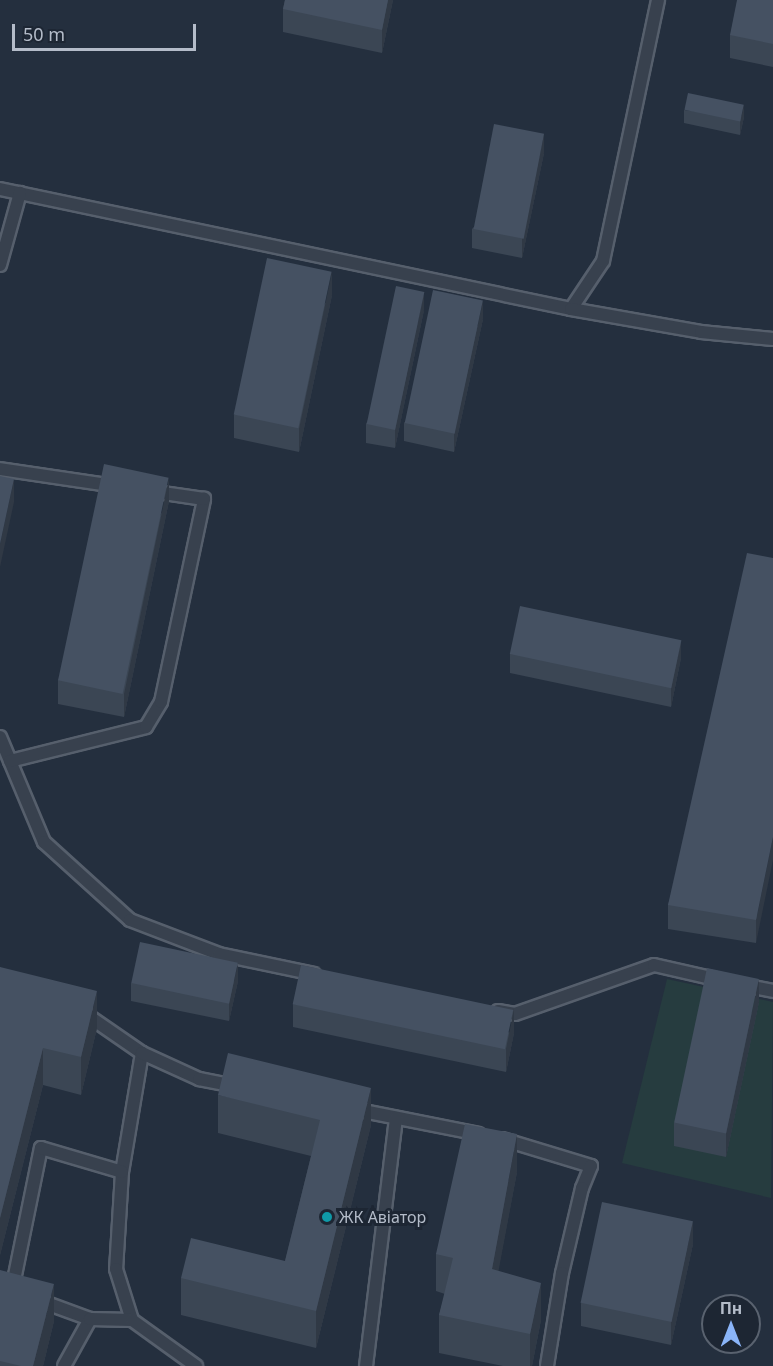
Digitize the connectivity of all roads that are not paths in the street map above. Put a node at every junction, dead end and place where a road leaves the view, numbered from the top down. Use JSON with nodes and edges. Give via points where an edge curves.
{"nodes":[{"id":1,"x":658,"y":0,"type":"edge"},
{"id":2,"x":0,"y":189,"type":"edge"},
{"id":3,"x":20,"y":193,"type":"junction"},
{"id":4,"x":0,"y":266,"type":"edge"},
{"id":5,"x":571,"y":309,"type":"junction"},
{"id":6,"x":773,"y":339,"type":"edge"},
{"id":7,"x":0,"y":469,"type":"edge"},
{"id":8,"x":125,"y":487,"type":"edge"},
{"id":9,"x":147,"y":491,"type":"edge"},
{"id":10,"x":0,"y":737,"type":"edge"},
{"id":11,"x":10,"y":761,"type":"junction"},
{"id":12,"x":330,"y":978,"type":"edge"},
{"id":13,"x":773,"y":991,"type":"edge"},
{"id":14,"x":71,"y":1007,"type":"edge"},
{"id":15,"x":482,"y":1008,"type":"edge"},
{"id":16,"x":142,"y":1053,"type":"junction"},
{"id":17,"x":245,"y":1088,"type":"edge"},
{"id":18,"x":350,"y":1109,"type":"edge"},
{"id":19,"x":396,"y":1118,"type":"junction"},
{"id":20,"x":122,"y":1172,"type":"junction"},
{"id":21,"x":90,"y":1319,"type":"junction"},
{"id":22,"x":132,"y":1320,"type":"junction"},
{"id":23,"x":64,"y":1366,"type":"edge"},
{"id":24,"x":196,"y":1366,"type":"edge"},
{"id":25,"x":366,"y":1366,"type":"edge"},
{"id":26,"x":547,"y":1366,"type":"edge"}],
"edges":[{"from":1,"to":5,"type":"lane","via":[[603,261]]},
{"from":2,"to":3,"type":"lane"},
{"from":3,"to":4,"type":"lane"},
{"from":3,"to":5,"type":"lane"},
{"from":5,"to":6,"type":"lane","via":[[701,332]]},
{"from":7,"to":8,"type":"lane"},
{"from":9,"to":11,"type":"lane","via":[[204,499],[161,702],[146,726]]},
{"from":10,"to":11,"type":"lane"},
{"from":11,"to":12,"type":"lane","via":[[44,842],[130,920],[219,954]]},
{"from":13,"to":15,"type":"lane","via":[[654,965],[515,1014]]},
{"from":14,"to":16,"type":"lane"},
{"from":16,"to":17,"type":"lane","via":[[199,1079]]},
{"from":16,"to":20,"type":"lane"},
{"from":18,"to":19,"type":"lane"},
{"from":19,"to":25,"type":"lane"},
{"from":19,"to":26,"type":"lane","via":[[493,1137],[591,1166],[562,1273]]},
{"from":20,"to":21,"type":"lane","via":[[41,1148],[12,1291]]},
{"from":20,"to":22,"type":"lane","via":[[116,1269]]},
{"from":21,"to":22,"type":"lane"},
{"from":21,"to":23,"type":"lane"},
{"from":22,"to":24,"type":"lane"}]}
